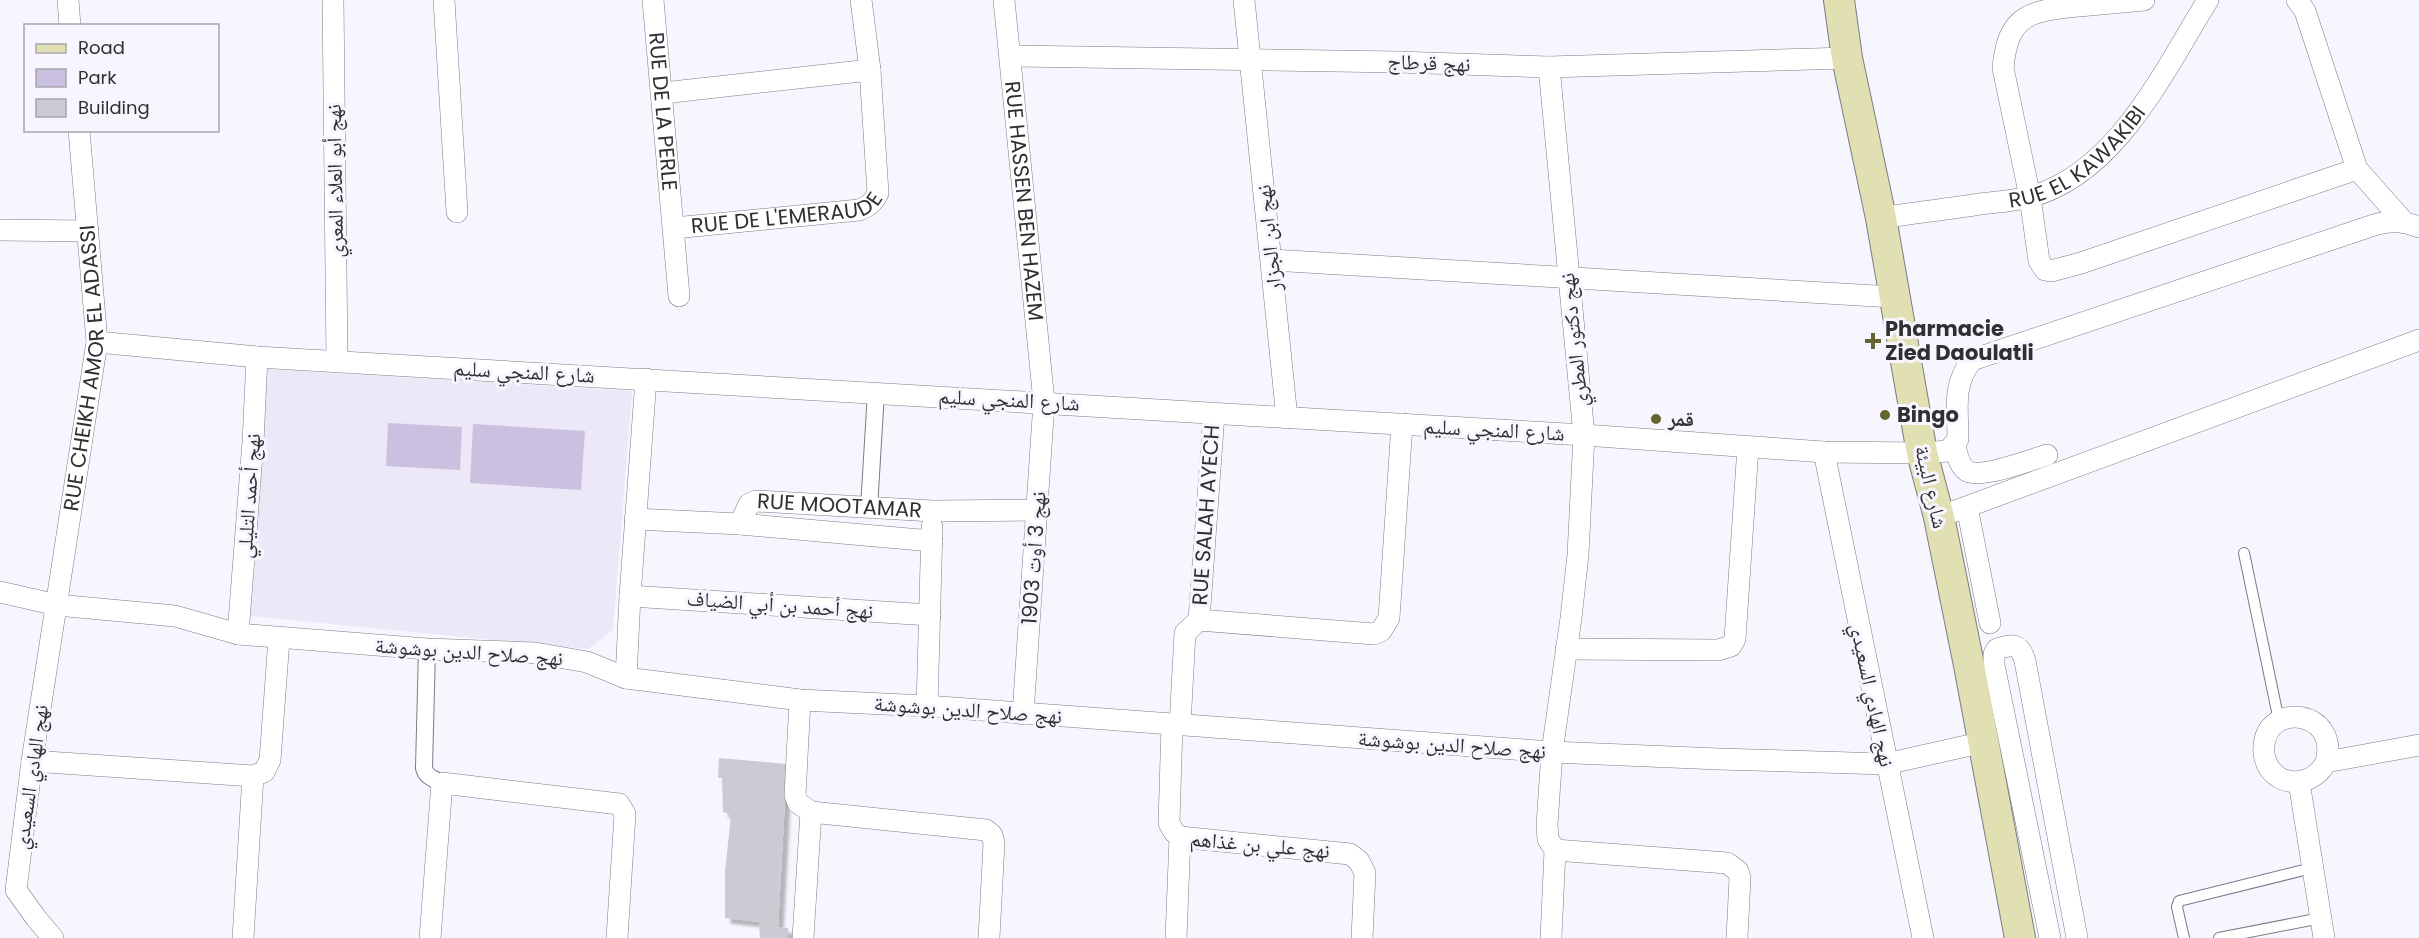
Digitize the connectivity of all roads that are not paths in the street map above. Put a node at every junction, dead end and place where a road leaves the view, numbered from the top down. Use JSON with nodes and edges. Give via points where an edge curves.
{"nodes":[{"id":1,"x":68,"y":0,"type":"edge"},
{"id":2,"x":333,"y":0,"type":"edge"},
{"id":3,"x":444,"y":0,"type":"edge"},
{"id":4,"x":653,"y":0,"type":"edge"},
{"id":5,"x":861,"y":0,"type":"edge"},
{"id":6,"x":1004,"y":0,"type":"edge"},
{"id":7,"x":1244,"y":0,"type":"edge"},
{"id":8,"x":1839,"y":0,"type":"edge"},
{"id":9,"x":2144,"y":0,"type":"edge"},
{"id":10,"x":2208,"y":0,"type":"edge"},
{"id":11,"x":2296,"y":0,"type":"edge"},
{"id":12,"x":70,"y":24,"type":"edge"},
{"id":13,"x":1011,"y":56,"type":"junction"},
{"id":14,"x":1847,"y":58,"type":"junction"},
{"id":15,"x":1251,"y":59,"type":"junction"},
{"id":16,"x":1550,"y":67,"type":"junction"},
{"id":17,"x":870,"y":70,"type":"junction"},
{"id":18,"x":663,"y":93,"type":"junction"},
{"id":19,"x":79,"y":132,"type":"edge"},
{"id":20,"x":2357,"y":169,"type":"junction"},
{"id":21,"x":2030,"y":197,"type":"junction"},
{"id":22,"x":457,"y":212,"type":"dead end"},
{"id":23,"x":1881,"y":218,"type":"junction"},
{"id":24,"x":2412,"y":225,"type":"edge"},
{"id":25,"x":674,"y":228,"type":"junction"},
{"id":26,"x":0,"y":230,"type":"edge"},
{"id":27,"x":88,"y":231,"type":"junction"},
{"id":28,"x":1272,"y":260,"type":"junction"},
{"id":29,"x":1568,"y":278,"type":"junction"},
{"id":30,"x":679,"y":296,"type":"dead end"},
{"id":31,"x":1893,"y":297,"type":"junction"},
{"id":32,"x":2419,"y":340,"type":"edge"},
{"id":33,"x":97,"y":342,"type":"junction"},
{"id":34,"x":257,"y":357,"type":"junction"},
{"id":35,"x":337,"y":361,"type":"junction"},
{"id":36,"x":646,"y":379,"type":"junction"},
{"id":37,"x":876,"y":392,"type":"junction"},
{"id":38,"x":1044,"y":402,"type":"junction"},
{"id":39,"x":1214,"y":414,"type":"junction"},
{"id":40,"x":1287,"y":418,"type":"junction"},
{"id":41,"x":1402,"y":424,"type":"junction"},
{"id":42,"x":1584,"y":435,"type":"junction"},
{"id":43,"x":1955,"y":446,"type":"junction"},
{"id":44,"x":1748,"y":447,"type":"junction"},
{"id":45,"x":1824,"y":452,"type":"junction"},
{"id":46,"x":1922,"y":453,"type":"junction"},
{"id":47,"x":2047,"y":455,"type":"dead end"},
{"id":48,"x":1967,"y":507,"type":"junction"},
{"id":49,"x":869,"y":508,"type":"junction"},
{"id":50,"x":1037,"y":510,"type":"junction"},
{"id":51,"x":933,"y":511,"type":"junction"},
{"id":52,"x":1939,"y":517,"type":"junction"},
{"id":53,"x":636,"y":519,"type":"junction"},
{"id":54,"x":740,"y":524,"type":"junction"},
{"id":55,"x":932,"y":541,"type":"junction"},
{"id":56,"x":2244,"y":553,"type":"dead end"},
{"id":57,"x":0,"y":592,"type":"edge"},
{"id":58,"x":630,"y":596,"type":"junction"},
{"id":59,"x":57,"y":605,"type":"junction"},
{"id":60,"x":930,"y":615,"type":"junction"},
{"id":61,"x":1199,"y":620,"type":"junction"},
{"id":62,"x":1990,"y":623,"type":"dead end"},
{"id":63,"x":238,"y":634,"type":"junction"},
{"id":64,"x":279,"y":639,"type":"junction"},
{"id":65,"x":427,"y":649,"type":"junction"},
{"id":66,"x":1566,"y":649,"type":"junction"},
{"id":67,"x":626,"y":678,"type":"junction"},
{"id":68,"x":800,"y":700,"type":"junction"},
{"id":69,"x":927,"y":706,"type":"junction"},
{"id":70,"x":1023,"y":714,"type":"junction"},
{"id":71,"x":2279,"y":721,"type":"junction"},
{"id":72,"x":1176,"y":725,"type":"junction"},
{"id":73,"x":1984,"y":742,"type":"junction"},
{"id":74,"x":2419,"y":745,"type":"edge"},
{"id":75,"x":1552,"y":752,"type":"junction"},
{"id":76,"x":32,"y":761,"type":"junction"},
{"id":77,"x":2326,"y":762,"type":"junction"},
{"id":78,"x":1886,"y":764,"type":"junction"},
{"id":79,"x":253,"y":776,"type":"junction"},
{"id":80,"x":2299,"y":782,"type":"junction"},
{"id":81,"x":442,"y":783,"type":"junction"},
{"id":82,"x":811,"y":812,"type":"junction"},
{"id":83,"x":1180,"y":837,"type":"junction"},
{"id":84,"x":1555,"y":850,"type":"junction"},
{"id":85,"x":2312,"y":868,"type":"junction"},
{"id":86,"x":8,"y":889,"type":"edge"},
{"id":87,"x":2322,"y":928,"type":"edge"},
{"id":88,"x":53,"y":938,"type":"edge"},
{"id":89,"x":243,"y":938,"type":"edge"},
{"id":90,"x":430,"y":938,"type":"edge"},
{"id":91,"x":617,"y":938,"type":"edge"},
{"id":92,"x":803,"y":938,"type":"edge"},
{"id":93,"x":989,"y":938,"type":"edge"},
{"id":94,"x":1176,"y":938,"type":"edge"},
{"id":95,"x":1362,"y":938,"type":"edge"},
{"id":96,"x":1551,"y":938,"type":"edge"},
{"id":97,"x":1737,"y":938,"type":"edge"},
{"id":98,"x":1923,"y":938,"type":"edge"},
{"id":99,"x":2020,"y":938,"type":"edge"},
{"id":100,"x":2050,"y":938,"type":"edge"},
{"id":101,"x":2077,"y":938,"type":"edge"},
{"id":102,"x":2184,"y":938,"type":"edge"},
{"id":103,"x":2219,"y":938,"type":"edge"}],
"edges":[{"from":1,"to":12,"type":"street"},
{"from":2,"to":35,"type":"street","name":"نهج أبو العلاء المعري"},
{"from":3,"to":22,"type":"street"},
{"from":4,"to":18,"type":"street","name":"RUE DE LA PERLE"},
{"from":5,"to":17,"type":"street","name":"RUE DE L'EMERAUDE"},
{"from":6,"to":13,"type":"street","name":"RUE HASSEN BEN HAZEM"},
{"from":7,"to":15,"type":"street","name":"نهج ابن الجزار"},
{"from":8,"to":14,"type":"main road","name":"شارع البيئة"},
{"from":9,"to":21,"type":"street","via":[[2040,10],[2023,19],[2010,33],[2003,68]]},
{"from":10,"to":21,"type":"street","name":"RUE EL KAWAKIBI","via":[[2136,115],[2109,147],[2084,170]]},
{"from":11,"to":20,"type":"street","via":[[2305,11]]},
{"from":13,"to":15,"type":"street","name":"نهج قرطاج"},
{"from":13,"to":38,"type":"street","name":"RUE HASSEN BEN HAZEM"},
{"from":14,"to":16,"type":"street","name":"نهج قرطاج"},
{"from":14,"to":23,"type":"main road","name":"شارع البيئة"},
{"from":15,"to":16,"type":"street","name":"نهج قرطاج"},
{"from":15,"to":28,"type":"street","name":"نهج ابن الجزار"},
{"from":16,"to":29,"type":"street","name":"نهج دكتور المطري"},
{"from":17,"to":18,"type":"street"},
{"from":17,"to":25,"type":"street","name":"RUE DE L'EMERAUDE","via":[[879,193],[869,206]]},
{"from":18,"to":25,"type":"street","name":"RUE DE LA PERLE"},
{"from":19,"to":27,"type":"street","name":"RUE CHEIKH AMOR EL ADASSI"},
{"from":20,"to":21,"type":"street","via":[[2051,271],[2045,270],[2039,261]]},
{"from":20,"to":24,"type":"street"},
{"from":21,"to":23,"type":"street","name":"RUE EL KAWAKIBI"},
{"from":23,"to":31,"type":"main road","name":"شارع البيئة"},
{"from":24,"to":43,"type":"street","via":[[2389,221],[2374,225],[1972,360],[1958,385]]},
{"from":25,"to":30,"type":"street","name":"RUE DE LA PERLE"},
{"from":26,"to":27,"type":"street"},
{"from":27,"to":33,"type":"street","name":"RUE CHEIKH AMOR EL ADASSI"},
{"from":28,"to":29,"type":"street"},
{"from":28,"to":40,"type":"street","name":"نهج ابن الجزار"},
{"from":29,"to":31,"type":"street"},
{"from":29,"to":42,"type":"street","name":"نهج دكتور المطري"},
{"from":31,"to":46,"type":"main road","name":"شارع البيئة"},
{"from":32,"to":48,"type":"street"},
{"from":33,"to":34,"type":"street","name":"شارع المنجي سليم"},
{"from":33,"to":59,"type":"street","name":"RUE CHEIKH AMOR EL ADASSI"},
{"from":34,"to":35,"type":"street","name":"شارع المنجي سليم"},
{"from":34,"to":63,"type":"street","name":"نهج أحمد التليلي"},
{"from":35,"to":36,"type":"street","name":"شارع المنجي سليم"},
{"from":36,"to":37,"type":"street","name":"شارع المنجي سليم"},
{"from":36,"to":53,"type":"street"},
{"from":37,"to":38,"type":"street","name":"شارع المنجي سليم"},
{"from":37,"to":49,"type":"street"},
{"from":38,"to":39,"type":"street","name":"شارع المنجي سليم"},
{"from":38,"to":50,"type":"street","name":"نهج 3 أوت 1903"},
{"from":39,"to":40,"type":"street","name":"شارع المنجي سليم"},
{"from":39,"to":61,"type":"street","name":"RUE SALAH AYECH"},
{"from":40,"to":41,"type":"street","name":"شارع المنجي سليم"},
{"from":41,"to":42,"type":"street","name":"شارع المنجي سليم"},
{"from":41,"to":61,"type":"street","name":"RUE SALAH AYECH","via":[[1389,618],[1381,631],[1374,634]]},
{"from":42,"to":44,"type":"street","name":"شارع المنجي سليم"},
{"from":42,"to":66,"type":"street","name":"نهج دكتور المطري","via":[[1578,555]]},
{"from":43,"to":46,"type":"street","name":"شارع المنجي سليم"},
{"from":43,"to":47,"type":"street","via":[[1961,465],[1981,474]]},
{"from":44,"to":45,"type":"street","name":"شارع المنجي سليم"},
{"from":44,"to":66,"type":"street","via":[[1735,639],[1731,646],[1718,650]]},
{"from":45,"to":46,"type":"street","name":"شارع المنجي سليم"},
{"from":45,"to":78,"type":"street","name":"نهج الهادي السعيدي"},
{"from":46,"to":52,"type":"main road","name":"شارع البيئة"},
{"from":48,"to":52,"type":"street"},
{"from":48,"to":62,"type":"street"},
{"from":49,"to":51,"type":"street","name":"RUE MOOTAMAR"},
{"from":49,"to":54,"type":"street","name":"RUE MOOTAMAR","via":[[756,501],[749,504]]},
{"from":50,"to":51,"type":"street","name":"RUE MOOTAMAR"},
{"from":50,"to":70,"type":"street","name":"نهج 3 أوت 1903"},
{"from":51,"to":55,"type":"street"},
{"from":52,"to":73,"type":"main road","name":"شارع البيئة"},
{"from":53,"to":54,"type":"street"},
{"from":53,"to":58,"type":"street"},
{"from":54,"to":55,"type":"street","name":"RUE MOOTAMAR"},
{"from":55,"to":60,"type":"street"},
{"from":56,"to":71,"type":"lane"},
{"from":57,"to":59,"type":"street","name":"نهج صلاح الدين بوشوشة"},
{"from":58,"to":60,"type":"street","name":"نهج أحمد بن أبي الضياف"},
{"from":58,"to":67,"type":"street"},
{"from":59,"to":63,"type":"street","name":"نهج صلاح الدين بوشوشة","via":[[175,616]]},
{"from":59,"to":76,"type":"street","name":"نهج الهادي السعيدي"},
{"from":60,"to":69,"type":"street"},
{"from":61,"to":72,"type":"street","via":[[1185,633]]},
{"from":63,"to":64,"type":"street","name":"نهج صلاح الدين بوشوشة"},
{"from":64,"to":65,"type":"street","name":"نهج صلاح الدين بوشوشة"},
{"from":64,"to":79,"type":"street","via":[[269,764],[264,772]]},
{"from":65,"to":67,"type":"street","name":"نهج صلاح الدين بوشوشة","via":[[535,653],[587,662]]},
{"from":65,"to":81,"type":"street","via":[[424,768],[425,773]]},
{"from":66,"to":75,"type":"street","name":"نهج دكتور المطري"},
{"from":67,"to":68,"type":"street","name":"نهج صلاح الدين بوشوشة"},
{"from":68,"to":69,"type":"street","name":"نهج صلاح الدين بوشوشة"},
{"from":68,"to":82,"type":"street","via":[[795,795],[798,803]]},
{"from":69,"to":70,"type":"street","name":"نهج صلاح الدين بوشوشة"},
{"from":70,"to":72,"type":"street","name":"نهج صلاح الدين بوشوشة"},
{"from":71,"to":77,"type":"street","via":[[2305,718],[2320,727],[2328,744]]},
{"from":71,"to":80,"type":"street","via":[[2265,740],[2266,763],[2276,776]]},
{"from":72,"to":75,"type":"street","name":"نهج صلاح الدين بوشوشة"},
{"from":72,"to":83,"type":"street","via":[[1169,823]]},
{"from":73,"to":78,"type":"street","name":"نهج صلاح الدين بوشوشة"},
{"from":73,"to":99,"type":"main road","name":"شارع البيئة"},
{"from":74,"to":77,"type":"street"},
{"from":75,"to":78,"type":"street","name":"نهج صلاح الدين بوشوشة"},
{"from":75,"to":84,"type":"street","name":"نهج دكتور المطري","via":[[1547,825],[1548,839]]},
{"from":76,"to":79,"type":"street"},
{"from":76,"to":86,"type":"street","name":"نهج الهادي السعيدي"},
{"from":77,"to":80,"type":"street","via":[[2315,776]]},
{"from":78,"to":98,"type":"street","name":"نهج الهادي السعيدي"},
{"from":79,"to":89,"type":"street"},
{"from":80,"to":85,"type":"street"},
{"from":81,"to":90,"type":"street"},
{"from":81,"to":91,"type":"street","via":[[618,804],[625,814]]},
{"from":82,"to":92,"type":"street"},
{"from":82,"to":93,"type":"street","via":[[986,830],[994,843]]},
{"from":83,"to":94,"type":"street","name":"نهج علي بن غذاهم"},
{"from":83,"to":95,"type":"street","name":"نهج علي بن غذاهم","via":[[1350,854],[1365,873]]},
{"from":84,"to":96,"type":"street","name":"نهج دكتور المطري"},
{"from":84,"to":97,"type":"street","via":[[1727,863],[1738,871],[1740,878]]},
{"from":85,"to":87,"type":"street"},
{"from":85,"to":102,"type":"lane","via":[[2179,901]]},
{"from":86,"to":88,"type":"street","name":"نهج الهادي السعيدي"},
{"from":87,"to":103,"type":"lane"},
{"from":100,"to":101,"type":"street","via":[[1994,665],[1997,649],[2007,645],[2022,651],[2025,661]]}]}
